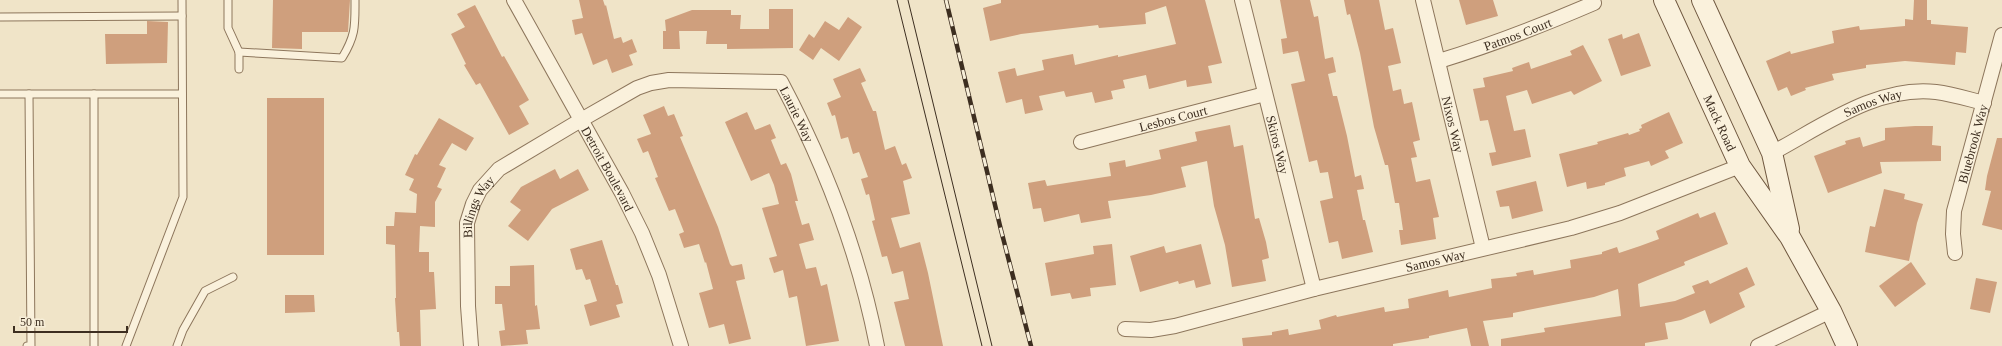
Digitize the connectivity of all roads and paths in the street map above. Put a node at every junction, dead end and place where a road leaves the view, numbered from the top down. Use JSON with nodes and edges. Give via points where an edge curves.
{"nodes":[{"id":1,"x":182,"y":0,"type":"edge"},
{"id":2,"x":228,"y":0,"type":"edge"},
{"id":3,"x":355,"y":0,"type":"edge"},
{"id":4,"x":514,"y":0,"type":"edge"},
{"id":5,"x":1242,"y":0,"type":"edge"},
{"id":6,"x":1423,"y":0,"type":"edge"},
{"id":7,"x":1664,"y":0,"type":"edge"},
{"id":8,"x":1702,"y":0,"type":"edge"},
{"id":9,"x":1594,"y":3,"type":"dead end"},
{"id":10,"x":182,"y":16,"type":"junction"},
{"id":11,"x":0,"y":17,"type":"edge"},
{"id":12,"x":2002,"y":35,"type":"edge"},
{"id":13,"x":239,"y":52,"type":"junction"},
{"id":14,"x":1439,"y":61,"type":"junction"},
{"id":15,"x":239,"y":69,"type":"dead end"},
{"id":16,"x":0,"y":94,"type":"edge"},
{"id":17,"x":29,"y":94,"type":"junction"},
{"id":18,"x":94,"y":94,"type":"junction"},
{"id":19,"x":182,"y":94,"type":"junction"},
{"id":20,"x":1264,"y":94,"type":"junction"},
{"id":21,"x":1984,"y":103,"type":"junction"},
{"id":22,"x":581,"y":120,"type":"junction"},
{"id":23,"x":1081,"y":142,"type":"dead end"},
{"id":24,"x":1772,"y":153,"type":"junction"},
{"id":25,"x":1740,"y":166,"type":"junction"},
{"id":26,"x":1790,"y":237,"type":"junction"},
{"id":27,"x":1483,"y":248,"type":"junction"},
{"id":28,"x":1955,"y":253,"type":"dead end"},
{"id":29,"x":234,"y":277,"type":"dead end"},
{"id":30,"x":1314,"y":289,"type":"junction"},
{"id":31,"x":1831,"y":311,"type":"junction"},
{"id":32,"x":1125,"y":329,"type":"dead end"},
{"id":33,"x":27,"y":346,"type":"edge"},
{"id":34,"x":31,"y":346,"type":"edge"},
{"id":35,"x":35,"y":346,"type":"edge"},
{"id":36,"x":94,"y":346,"type":"edge"},
{"id":37,"x":126,"y":346,"type":"edge"},
{"id":38,"x":178,"y":346,"type":"edge"},
{"id":39,"x":471,"y":346,"type":"edge"},
{"id":40,"x":681,"y":346,"type":"edge"},
{"id":41,"x":877,"y":346,"type":"edge"},
{"id":42,"x":1758,"y":346,"type":"edge"},
{"id":43,"x":1847,"y":346,"type":"edge"}],
"edges":[{"from":1,"to":10,"type":"lane"},
{"from":2,"to":13,"type":"lane","via":[[228,28]]},
{"from":3,"to":13,"type":"lane","via":[[355,28],[352,41],[342,58]]},
{"from":4,"to":22,"type":"street","name":"Detroit Boulevard"},
{"from":5,"to":20,"type":"street","name":"Skiros Way"},
{"from":6,"to":14,"type":"street","name":"Nixos Way"},
{"from":7,"to":25,"type":"main road","name":"Mack Road"},
{"from":8,"to":24,"type":"main road","name":"Mack Road"},
{"from":9,"to":14,"type":"street","name":"Patmos Court","via":[[1489,46]]},
{"from":10,"to":11,"type":"lane"},
{"from":10,"to":19,"type":"lane"},
{"from":12,"to":21,"type":"street","name":"Bluebrook Way"},
{"from":13,"to":15,"type":"lane"},
{"from":14,"to":27,"type":"street","name":"Nixos Way"},
{"from":16,"to":17,"type":"lane"},
{"from":17,"to":18,"type":"lane"},
{"from":17,"to":34,"type":"lane"},
{"from":18,"to":19,"type":"lane"},
{"from":18,"to":36,"type":"lane"},
{"from":19,"to":37,"type":"lane","via":[[183,197]]},
{"from":20,"to":23,"type":"street","name":"Lesbos Court"},
{"from":20,"to":30,"type":"street","name":"Skiros Way"},
{"from":21,"to":24,"type":"street","name":"Samos Way","via":[[1935,92],[1909,92],[1888,96],[1864,104]]},
{"from":21,"to":28,"type":"street","name":"Bluebrook Way","via":[[1954,211],[1952,234]]},
{"from":22,"to":39,"type":"street","name":"Billings Way","via":[[500,169],[480,190],[473,204],[467,223]]},
{"from":22,"to":40,"type":"street","name":"Detroit Boulevard","via":[[642,233],[659,275]]},
{"from":22,"to":41,"type":"street","name":"Laurie Way","via":[[637,88],[651,83],[669,80],[781,82],[834,198],[863,284]]},
{"from":24,"to":26,"type":"main road","name":"Mack Road"},
{"from":25,"to":26,"type":"main road","name":"Mack Road"},
{"from":25,"to":27,"type":"street","name":"Samos Way","via":[[1620,213],[1571,228]]},
{"from":26,"to":31,"type":"main road","name":"Mack Road"},
{"from":27,"to":30,"type":"street","name":"Samos Way"},
{"from":29,"to":38,"type":"lane","via":[[205,291],[183,330]]},
{"from":30,"to":32,"type":"street","name":"Samos Way","via":[[1175,326],[1151,330]]},
{"from":31,"to":42,"type":"street"},
{"from":31,"to":43,"type":"main road","name":"Mack Road"},
{"from":33,"to":34,"type":"lane"},
{"from":34,"to":35,"type":"lane"}]}
